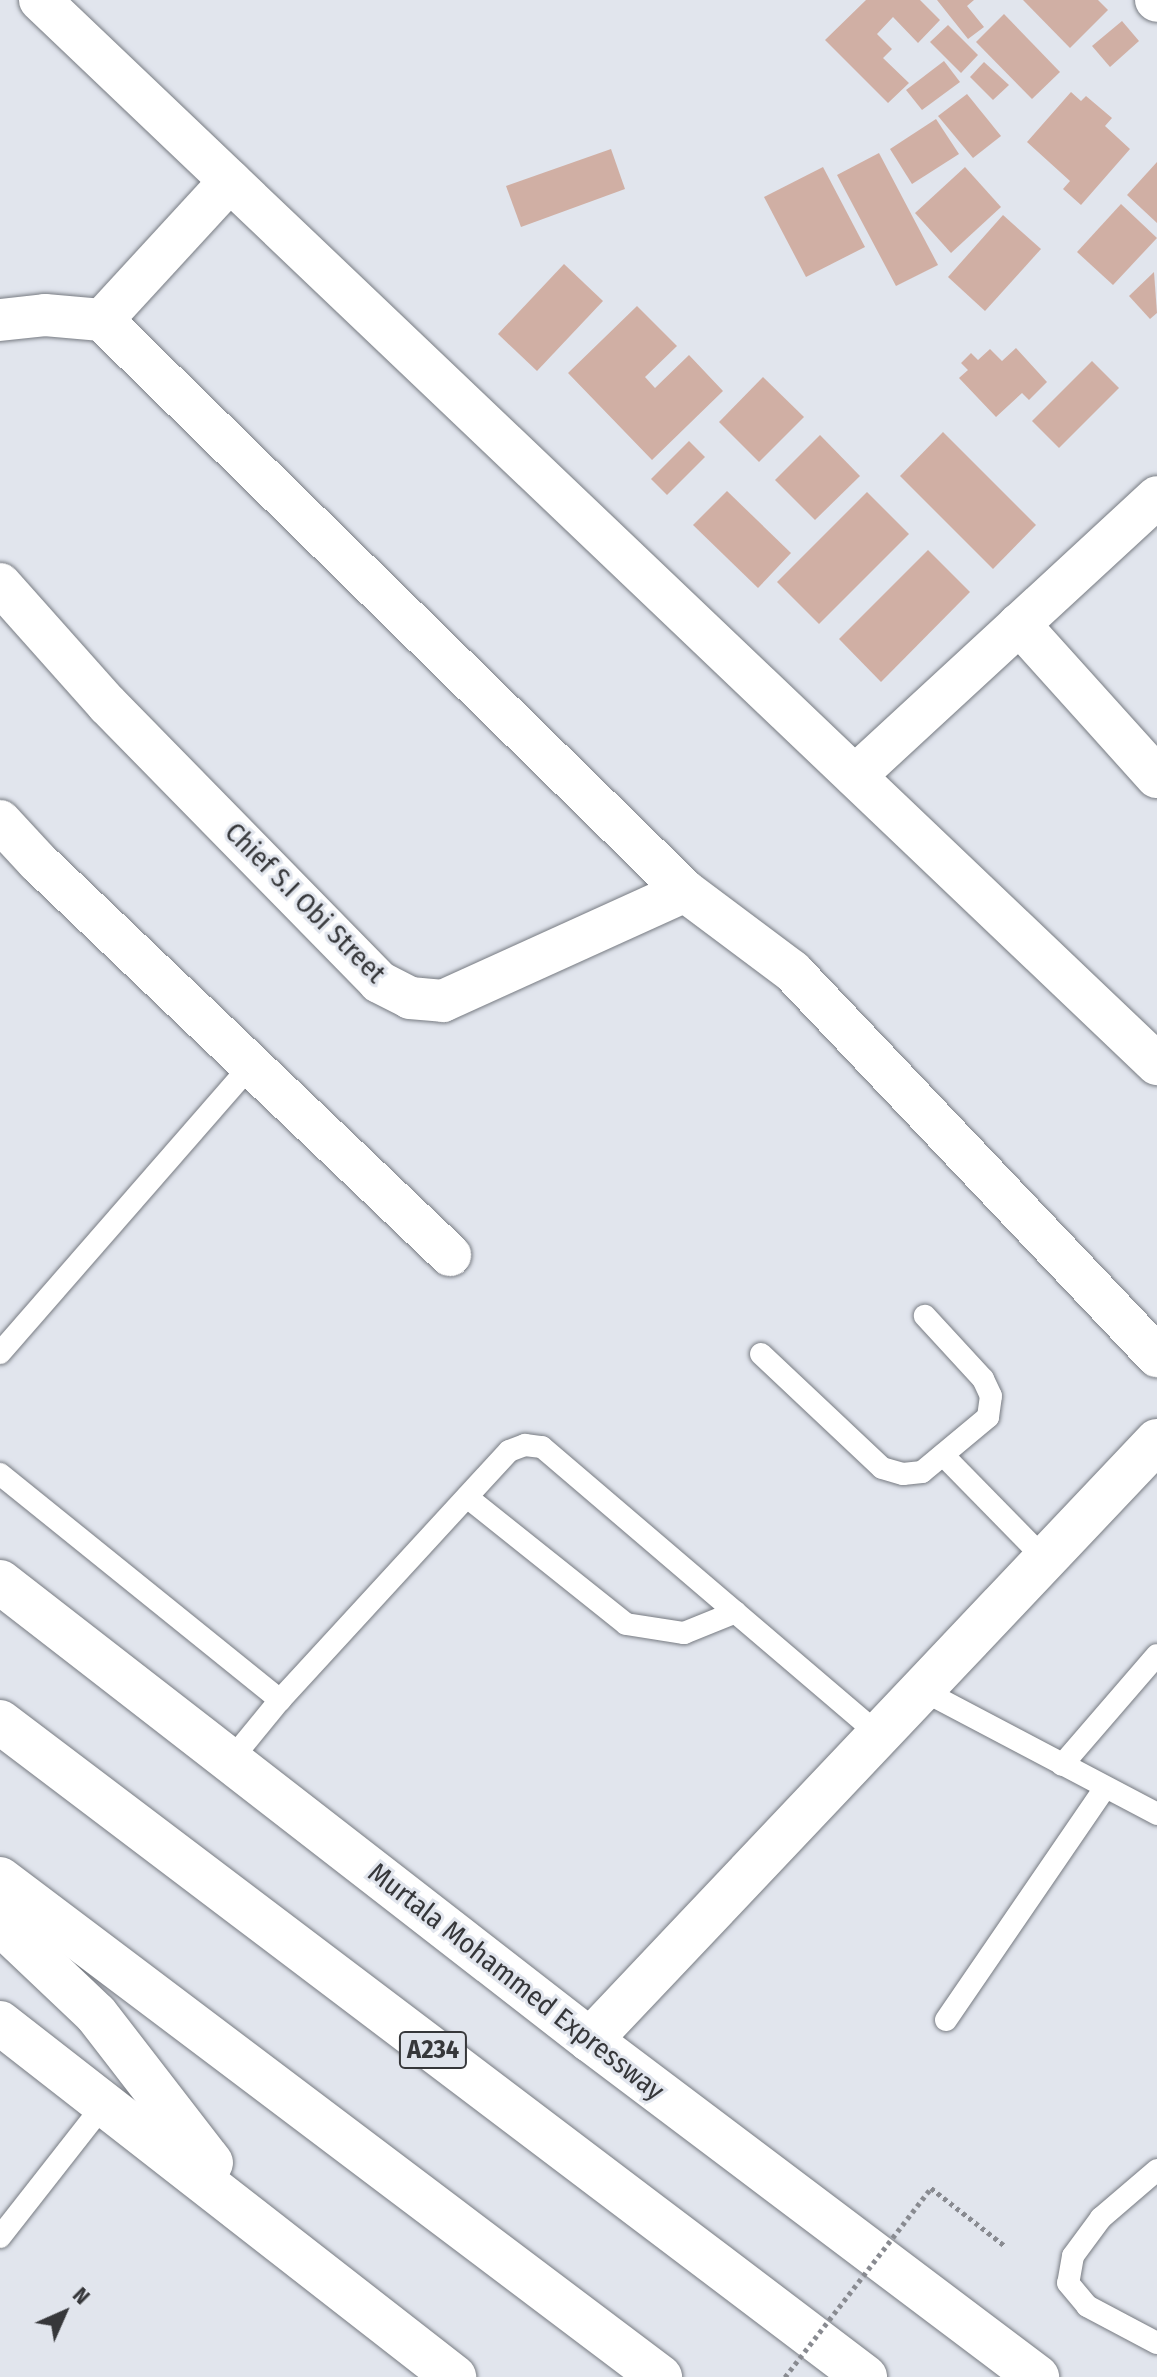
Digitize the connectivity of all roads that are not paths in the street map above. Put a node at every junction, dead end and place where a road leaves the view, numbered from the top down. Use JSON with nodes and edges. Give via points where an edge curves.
{"nodes":[{"id":1,"x":40,"y":0,"type":"edge"},
{"id":2,"x":230,"y":181,"type":"junction"},
{"id":3,"x":0,"y":320,"type":"edge"},
{"id":4,"x":102,"y":320,"type":"junction"},
{"id":5,"x":1157,"y":497,"type":"edge"},
{"id":6,"x":0,"y":584,"type":"edge"},
{"id":7,"x":1019,"y":624,"type":"junction"},
{"id":8,"x":855,"y":776,"type":"junction"},
{"id":9,"x":1157,"y":777,"type":"edge"},
{"id":10,"x":0,"y":821,"type":"edge"},
{"id":11,"x":685,"y":891,"type":"junction"},
{"id":12,"x":1157,"y":1064,"type":"edge"},
{"id":13,"x":251,"y":1065,"type":"junction"},
{"id":14,"x":450,"y":1255,"type":"dead end"},
{"id":15,"x":925,"y":1316,"type":"dead end"},
{"id":16,"x":0,"y":1353,"type":"edge"},
{"id":17,"x":761,"y":1354,"type":"dead end"},
{"id":18,"x":1157,"y":1356,"type":"edge"},
{"id":19,"x":1157,"y":1441,"type":"edge"},
{"id":20,"x":943,"y":1455,"type":"junction"},
{"id":21,"x":0,"y":1474,"type":"edge"},
{"id":22,"x":467,"y":1497,"type":"junction"},
{"id":23,"x":1045,"y":1559,"type":"junction"},
{"id":24,"x":0,"y":1582,"type":"edge"},
{"id":25,"x":736,"y":1612,"type":"junction"},
{"id":26,"x":1157,"y":1655,"type":"edge"},
{"id":27,"x":922,"y":1690,"type":"junction"},
{"id":28,"x":280,"y":1700,"type":"junction"},
{"id":29,"x":0,"y":1722,"type":"edge"},
{"id":30,"x":879,"y":1735,"type":"junction"},
{"id":31,"x":230,"y":1761,"type":"junction"},
{"id":32,"x":1062,"y":1765,"type":"junction"},
{"id":33,"x":1105,"y":1788,"type":"junction"},
{"id":34,"x":1157,"y":1814,"type":"edge"},
{"id":35,"x":0,"y":1879,"type":"edge"},
{"id":36,"x":0,"y":1923,"type":"edge"},
{"id":37,"x":946,"y":2020,"type":"dead end"},
{"id":38,"x":0,"y":2023,"type":"edge"},
{"id":39,"x":590,"y":2040,"type":"junction"},
{"id":40,"x":105,"y":2103,"type":"junction"},
{"id":41,"x":1157,"y":2170,"type":"edge"},
{"id":42,"x":251,"y":2215,"type":"junction"},
{"id":43,"x":0,"y":2237,"type":"edge"},
{"id":44,"x":1157,"y":2343,"type":"edge"},
{"id":45,"x":454,"y":2377,"type":"edge"},
{"id":46,"x":660,"y":2377,"type":"edge"},
{"id":47,"x":865,"y":2377,"type":"edge"},
{"id":48,"x":1037,"y":2377,"type":"edge"}],
"edges":[{"from":1,"to":2,"type":"street"},
{"from":2,"to":4,"type":"street"},
{"from":2,"to":8,"type":"street"},
{"from":3,"to":4,"type":"street","via":[[45,315]]},
{"from":4,"to":11,"type":"street"},
{"from":5,"to":7,"type":"street"},
{"from":6,"to":11,"type":"street","name":"Chief S.I Obi Street","via":[[107,704],[379,982],[410,998],[443,1001]]},
{"from":7,"to":8,"type":"street"},
{"from":7,"to":9,"type":"street"},
{"from":8,"to":12,"type":"street"},
{"from":10,"to":13,"type":"street"},
{"from":11,"to":18,"type":"street","via":[[792,971]]},
{"from":13,"to":14,"type":"street"},
{"from":13,"to":16,"type":"lane"},
{"from":15,"to":20,"type":"lane","via":[[983,1379],[991,1396],[988,1417]]},
{"from":17,"to":20,"type":"lane","via":[[882,1468],[922,1472]]},
{"from":19,"to":23,"type":"main road"},
{"from":20,"to":23,"type":"lane"},
{"from":21,"to":28,"type":"lane"},
{"from":22,"to":25,"type":"lane","via":[[626,1624],[684,1633]]},
{"from":22,"to":25,"type":"lane","via":[[509,1451],[525,1445],[542,1447]]},
{"from":22,"to":28,"type":"lane"},
{"from":23,"to":27,"type":"main road"},
{"from":24,"to":31,"type":"main road","name":"Murtala Mohammed Expressway"},
{"from":25,"to":30,"type":"lane"},
{"from":26,"to":32,"type":"lane"},
{"from":27,"to":30,"type":"main road"},
{"from":27,"to":32,"type":"lane"},
{"from":28,"to":31,"type":"lane"},
{"from":29,"to":47,"type":"main road","number":"A234"},
{"from":30,"to":39,"type":"main road"},
{"from":31,"to":39,"type":"main road","name":"Murtala Mohammed Expressway"},
{"from":32,"to":33,"type":"lane"},
{"from":33,"to":34,"type":"lane"},
{"from":33,"to":37,"type":"lane"},
{"from":35,"to":46,"type":"main road"},
{"from":36,"to":42,"type":"main road","via":[[96,2014]]},
{"from":38,"to":40,"type":"main road"},
{"from":39,"to":48,"type":"main road","name":"Murtala Mohammed Expressway"},
{"from":40,"to":42,"type":"main road"},
{"from":40,"to":43,"type":"lane"},
{"from":41,"to":44,"type":"lane","via":[[1101,2218],[1073,2256],[1068,2283],[1087,2306]]},
{"from":42,"to":45,"type":"main road"}]}
